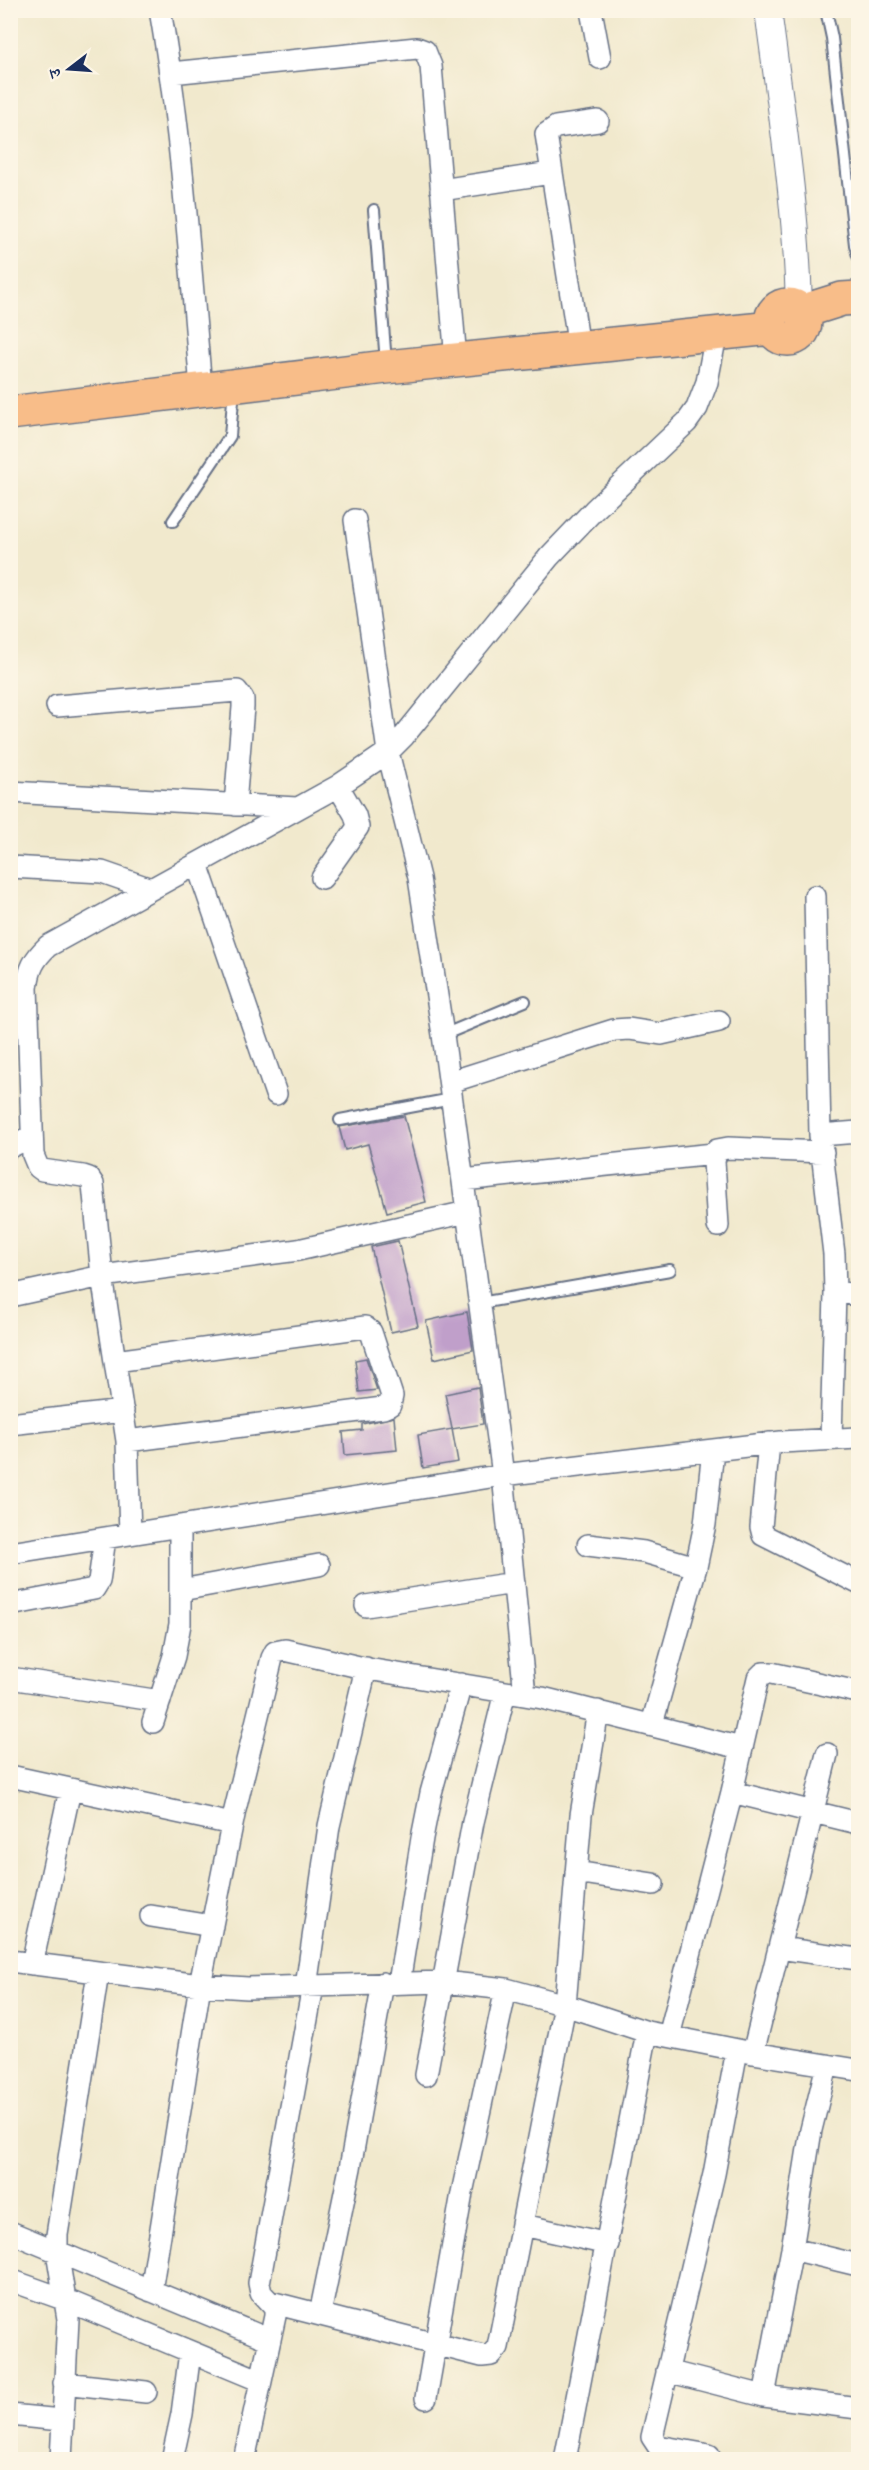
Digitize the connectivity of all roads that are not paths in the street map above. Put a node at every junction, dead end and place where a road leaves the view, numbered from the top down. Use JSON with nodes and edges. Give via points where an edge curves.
{"nodes":[{"id":1,"x":160,"y":10,"type":"edge"},
{"id":2,"x":591,"y":10,"type":"edge"},
{"id":3,"x":768,"y":10,"type":"edge"},
{"id":4,"x":826,"y":10,"type":"edge"},
{"id":5,"x":600,"y":58,"type":"dead end"},
{"id":6,"x":171,"y":73,"type":"junction"},
{"id":7,"x":598,"y":121,"type":"dead end"},
{"id":8,"x":551,"y":173,"type":"junction"},
{"id":9,"x":441,"y":190,"type":"junction"},
{"id":10,"x":374,"y":210,"type":"dead end"},
{"id":11,"x":858,"y":256,"type":"edge"},
{"id":12,"x":858,"y":298,"type":"edge"},
{"id":13,"x":800,"y":310,"type":"junction"},
{"id":14,"x":716,"y":335,"type":"junction"},
{"id":15,"x":579,"y":347,"type":"junction"},
{"id":16,"x":456,"y":360,"type":"junction"},
{"id":17,"x":386,"y":367,"type":"junction"},
{"id":18,"x":234,"y":384,"type":"junction"},
{"id":19,"x":201,"y":388,"type":"junction"},
{"id":20,"x":10,"y":413,"type":"edge"},
{"id":21,"x":355,"y":520,"type":"dead end"},
{"id":22,"x":172,"y":521,"type":"dead end"},
{"id":23,"x":57,"y":706,"type":"dead end"},
{"id":24,"x":388,"y":752,"type":"junction"},
{"id":25,"x":338,"y":786,"type":"junction"},
{"id":26,"x":10,"y":792,"type":"edge"},
{"id":27,"x":235,"y":805,"type":"junction"},
{"id":28,"x":297,"y":808,"type":"junction"},
{"id":29,"x":197,"y":864,"type":"junction"},
{"id":30,"x":10,"y":867,"type":"edge"},
{"id":31,"x":322,"y":878,"type":"dead end"},
{"id":32,"x":151,"y":889,"type":"junction"},
{"id":33,"x":815,"y":896,"type":"dead end"},
{"id":34,"x":525,"y":1001,"type":"dead end"},
{"id":35,"x":719,"y":1021,"type":"dead end"},
{"id":36,"x":443,"y":1035,"type":"junction"},
{"id":37,"x":451,"y":1090,"type":"junction"},
{"id":38,"x":276,"y":1094,"type":"dead end"},
{"id":39,"x":340,"y":1120,"type":"dead end"},
{"id":40,"x":858,"y":1132,"type":"edge"},
{"id":41,"x":32,"y":1136,"type":"junction"},
{"id":42,"x":822,"y":1143,"type":"junction"},
{"id":43,"x":10,"y":1147,"type":"edge"},
{"id":44,"x":714,"y":1154,"type":"junction"},
{"id":45,"x":463,"y":1180,"type":"junction"},
{"id":46,"x":467,"y":1212,"type":"junction"},
{"id":47,"x":718,"y":1226,"type":"dead end"},
{"id":48,"x":670,"y":1270,"type":"dead end"},
{"id":49,"x":102,"y":1276,"type":"junction"},
{"id":50,"x":835,"y":1293,"type":"junction"},
{"id":51,"x":858,"y":1294,"type":"edge"},
{"id":52,"x":10,"y":1296,"type":"edge"},
{"id":53,"x":480,"y":1303,"type":"junction"},
{"id":54,"x":114,"y":1361,"type":"junction"},
{"id":55,"x":123,"y":1411,"type":"junction"},
{"id":56,"x":10,"y":1424,"type":"edge"},
{"id":57,"x":858,"y":1438,"type":"edge"},
{"id":58,"x":831,"y":1439,"type":"junction"},
{"id":59,"x":127,"y":1441,"type":"junction"},
{"id":60,"x":769,"y":1443,"type":"junction"},
{"id":61,"x":713,"y":1450,"type":"junction"},
{"id":62,"x":503,"y":1475,"type":"junction"},
{"id":63,"x":180,"y":1526,"type":"junction"},
{"id":64,"x":130,"y":1534,"type":"junction"},
{"id":65,"x":105,"y":1538,"type":"junction"},
{"id":66,"x":588,"y":1545,"type":"dead end"},
{"id":67,"x":10,"y":1553,"type":"edge"},
{"id":68,"x":319,"y":1565,"type":"dead end"},
{"id":69,"x":696,"y":1567,"type":"junction"},
{"id":70,"x":514,"y":1583,"type":"junction"},
{"id":71,"x":858,"y":1583,"type":"edge"},
{"id":72,"x":181,"y":1590,"type":"junction"},
{"id":73,"x":10,"y":1605,"type":"edge"},
{"id":74,"x":366,"y":1606,"type":"dead end"},
{"id":75,"x":366,"y":1668,"type":"junction"},
{"id":76,"x":10,"y":1678,"type":"edge"},
{"id":77,"x":461,"y":1684,"type":"junction"},
{"id":78,"x":858,"y":1692,"type":"edge"},
{"id":79,"x":515,"y":1693,"type":"junction"},
{"id":80,"x":160,"y":1701,"type":"junction"},
{"id":81,"x":598,"y":1711,"type":"junction"},
{"id":82,"x":153,"y":1722,"type":"dead end"},
{"id":83,"x":652,"y":1724,"type":"junction"},
{"id":84,"x":741,"y":1748,"type":"junction"},
{"id":85,"x":827,"y":1754,"type":"dead end"},
{"id":86,"x":10,"y":1776,"type":"edge"},
{"id":87,"x":69,"y":1790,"type":"junction"},
{"id":88,"x":732,"y":1792,"type":"junction"},
{"id":89,"x":813,"y":1811,"type":"junction"},
{"id":90,"x":858,"y":1823,"type":"edge"},
{"id":91,"x":232,"y":1824,"type":"junction"},
{"id":92,"x":576,"y":1872,"type":"junction"},
{"id":93,"x":653,"y":1884,"type":"dead end"},
{"id":94,"x":151,"y":1916,"type":"dead end"},
{"id":95,"x":212,"y":1926,"type":"junction"},
{"id":96,"x":779,"y":1948,"type":"junction"},
{"id":97,"x":858,"y":1959,"type":"edge"},
{"id":98,"x":10,"y":1961,"type":"edge"},
{"id":99,"x":32,"y":1964,"type":"junction"},
{"id":100,"x":98,"y":1973,"type":"junction"},
{"id":101,"x":443,"y":1982,"type":"junction"},
{"id":102,"x":391,"y":1983,"type":"junction"},
{"id":103,"x":200,"y":1985,"type":"junction"},
{"id":104,"x":310,"y":1987,"type":"junction"},
{"id":105,"x":506,"y":1989,"type":"junction"},
{"id":106,"x":565,"y":2005,"type":"junction"},
{"id":107,"x":647,"y":2032,"type":"junction"},
{"id":108,"x":669,"y":2036,"type":"junction"},
{"id":109,"x":745,"y":2052,"type":"junction"},
{"id":110,"x":826,"y":2065,"type":"junction"},
{"id":111,"x":858,"y":2070,"type":"edge"},
{"id":112,"x":426,"y":2075,"type":"dead end"},
{"id":113,"x":523,"y":2225,"type":"junction"},
{"id":114,"x":10,"y":2232,"type":"edge"},
{"id":115,"x":608,"y":2244,"type":"junction"},
{"id":116,"x":792,"y":2249,"type":"junction"},
{"id":117,"x":57,"y":2251,"type":"junction"},
{"id":118,"x":858,"y":2265,"type":"edge"},
{"id":119,"x":10,"y":2280,"type":"edge"},
{"id":120,"x":151,"y":2291,"type":"junction"},
{"id":121,"x":66,"y":2300,"type":"junction"},
{"id":122,"x":270,"y":2302,"type":"junction"},
{"id":123,"x":320,"y":2314,"type":"junction"},
{"id":124,"x":270,"y":2340,"type":"junction"},
{"id":125,"x":435,"y":2343,"type":"junction"},
{"id":126,"x":190,"y":2352,"type":"junction"},
{"id":127,"x":667,"y":2371,"type":"junction"},
{"id":128,"x":261,"y":2381,"type":"junction"},
{"id":129,"x":64,"y":2383,"type":"junction"},
{"id":130,"x":146,"y":2392,"type":"dead end"},
{"id":131,"x":764,"y":2396,"type":"junction"},
{"id":132,"x":426,"y":2398,"type":"dead end"},
{"id":133,"x":858,"y":2408,"type":"edge"},
{"id":134,"x":10,"y":2415,"type":"edge"},
{"id":135,"x":61,"y":2420,"type":"junction"},
{"id":136,"x":709,"y":2454,"type":"dead end"},
{"id":137,"x":61,"y":2460,"type":"edge"},
{"id":138,"x":172,"y":2460,"type":"edge"},
{"id":139,"x":244,"y":2460,"type":"edge"},
{"id":140,"x":565,"y":2460,"type":"edge"}],
"edges":[{"from":1,"to":6,"type":"street"},
{"from":2,"to":5,"type":"street"},
{"from":3,"to":13,"type":"street","via":[[792,199]]},
{"from":4,"to":11,"type":"lane"},
{"from":6,"to":9,"type":"street","via":[[422,49],[430,58]]},
{"from":6,"to":19,"type":"street"},
{"from":7,"to":8,"type":"street","via":[[549,131],[546,139]]},
{"from":8,"to":9,"type":"street"},
{"from":8,"to":15,"type":"street"},
{"from":9,"to":16,"type":"street"},
{"from":10,"to":17,"type":"lane"},
{"from":12,"to":13,"type":"highway","via":[[842,298]]},
{"from":13,"to":14,"type":"highway","via":[[805,326],[794,338],[785,339],[772,328]]},
{"from":14,"to":15,"type":"highway"},
{"from":14,"to":24,"type":"street","via":[[703,396],[687,422],[549,557]]},
{"from":15,"to":16,"type":"highway"},
{"from":16,"to":17,"type":"highway"},
{"from":17,"to":18,"type":"highway"},
{"from":18,"to":19,"type":"highway"},
{"from":18,"to":22,"type":"lane","via":[[230,436]]},
{"from":19,"to":20,"type":"highway"},
{"from":21,"to":24,"type":"street"},
{"from":23,"to":27,"type":"street","via":[[237,691],[243,706]]},
{"from":24,"to":25,"type":"street"},
{"from":24,"to":36,"type":"street","via":[[419,878]]},
{"from":25,"to":28,"type":"street"},
{"from":25,"to":31,"type":"street","via":[[355,815],[357,827]]},
{"from":26,"to":27,"type":"street"},
{"from":27,"to":28,"type":"street"},
{"from":28,"to":29,"type":"street"},
{"from":29,"to":32,"type":"street"},
{"from":29,"to":38,"type":"street"},
{"from":30,"to":32,"type":"street","via":[[102,872]]},
{"from":32,"to":41,"type":"street","via":[[48,946],[31,966],[27,988]]},
{"from":33,"to":42,"type":"street"},
{"from":34,"to":36,"type":"lane"},
{"from":35,"to":37,"type":"street","via":[[661,1034],[614,1030]]},
{"from":36,"to":37,"type":"street"},
{"from":37,"to":39,"type":"lane"},
{"from":37,"to":45,"type":"street"},
{"from":40,"to":42,"type":"street"},
{"from":41,"to":43,"type":"street"},
{"from":41,"to":49,"type":"street","via":[[33,1155],[42,1170],[92,1181]]},
{"from":42,"to":44,"type":"street","via":[[728,1148]]},
{"from":42,"to":50,"type":"street"},
{"from":44,"to":45,"type":"street"},
{"from":44,"to":47,"type":"street"},
{"from":45,"to":46,"type":"street"},
{"from":46,"to":49,"type":"street","via":[[298,1250]]},
{"from":46,"to":53,"type":"street"},
{"from":48,"to":53,"type":"lane"},
{"from":49,"to":52,"type":"street"},
{"from":49,"to":54,"type":"street"},
{"from":50,"to":51,"type":"street"},
{"from":50,"to":58,"type":"street"},
{"from":53,"to":62,"type":"street"},
{"from":54,"to":55,"type":"street"},
{"from":54,"to":59,"type":"street","via":[[365,1327],[371,1332],[392,1396],[390,1405],[382,1408]]},
{"from":55,"to":56,"type":"street"},
{"from":55,"to":59,"type":"street"},
{"from":57,"to":58,"type":"street"},
{"from":58,"to":60,"type":"street"},
{"from":59,"to":64,"type":"street"},
{"from":60,"to":61,"type":"street"},
{"from":60,"to":71,"type":"street","via":[[763,1536]]},
{"from":61,"to":62,"type":"street"},
{"from":61,"to":69,"type":"street"},
{"from":62,"to":63,"type":"street"},
{"from":62,"to":70,"type":"street"},
{"from":63,"to":64,"type":"street"},
{"from":63,"to":72,"type":"street"},
{"from":64,"to":65,"type":"street"},
{"from":65,"to":67,"type":"street"},
{"from":65,"to":73,"type":"street","via":[[99,1581],[94,1589]]},
{"from":66,"to":69,"type":"street","via":[[644,1552]]},
{"from":68,"to":72,"type":"street"},
{"from":69,"to":83,"type":"street"},
{"from":70,"to":74,"type":"street"},
{"from":70,"to":79,"type":"street"},
{"from":72,"to":80,"type":"street","via":[[174,1656]]},
{"from":75,"to":77,"type":"street"},
{"from":75,"to":91,"type":"street","via":[[285,1650],[275,1652]]},
{"from":75,"to":104,"type":"street","via":[[329,1826]]},
{"from":76,"to":80,"type":"street"},
{"from":77,"to":79,"type":"street"},
{"from":77,"to":102,"type":"street","via":[[431,1793]]},
{"from":78,"to":84,"type":"street","via":[[763,1673],[756,1682]]},
{"from":79,"to":81,"type":"street"},
{"from":79,"to":101,"type":"street","via":[[472,1822]]},
{"from":80,"to":82,"type":"street"},
{"from":81,"to":83,"type":"street"},
{"from":81,"to":92,"type":"street"},
{"from":83,"to":84,"type":"street"},
{"from":84,"to":88,"type":"street"},
{"from":85,"to":89,"type":"street"},
{"from":86,"to":87,"type":"street"},
{"from":87,"to":91,"type":"street"},
{"from":87,"to":99,"type":"street"},
{"from":88,"to":89,"type":"street"},
{"from":88,"to":108,"type":"street"},
{"from":89,"to":90,"type":"street"},
{"from":89,"to":96,"type":"street"},
{"from":91,"to":95,"type":"street"},
{"from":92,"to":93,"type":"street"},
{"from":92,"to":106,"type":"street"},
{"from":94,"to":95,"type":"street"},
{"from":95,"to":103,"type":"street"},
{"from":96,"to":97,"type":"street"},
{"from":96,"to":109,"type":"street"},
{"from":98,"to":99,"type":"street"},
{"from":99,"to":100,"type":"street"},
{"from":100,"to":103,"type":"street"},
{"from":100,"to":117,"type":"street"},
{"from":101,"to":102,"type":"street"},
{"from":101,"to":105,"type":"street"},
{"from":101,"to":112,"type":"street"},
{"from":102,"to":104,"type":"street"},
{"from":102,"to":123,"type":"street"},
{"from":103,"to":104,"type":"street"},
{"from":103,"to":120,"type":"street"},
{"from":104,"to":122,"type":"street","via":[[259,2283],[261,2293]]},
{"from":105,"to":106,"type":"street"},
{"from":105,"to":125,"type":"street","via":[[462,2193]]},
{"from":106,"to":107,"type":"street"},
{"from":106,"to":113,"type":"street"},
{"from":107,"to":108,"type":"street"},
{"from":107,"to":115,"type":"street"},
{"from":108,"to":109,"type":"street"},
{"from":109,"to":110,"type":"street"},
{"from":109,"to":127,"type":"street"},
{"from":110,"to":111,"type":"street"},
{"from":110,"to":116,"type":"street"},
{"from":113,"to":115,"type":"street"},
{"from":113,"to":125,"type":"street","via":[[501,2340],[495,2352],[482,2356]]},
{"from":114,"to":117,"type":"street"},
{"from":115,"to":140,"type":"street"},
{"from":116,"to":118,"type":"street"},
{"from":116,"to":131,"type":"street"},
{"from":117,"to":120,"type":"street"},
{"from":117,"to":121,"type":"street"},
{"from":119,"to":121,"type":"street"},
{"from":120,"to":124,"type":"street"},
{"from":121,"to":126,"type":"street"},
{"from":121,"to":129,"type":"street"},
{"from":122,"to":123,"type":"street"},
{"from":122,"to":124,"type":"street","via":[[275,2311]]},
{"from":123,"to":125,"type":"street"},
{"from":124,"to":128,"type":"street"},
{"from":125,"to":132,"type":"street"},
{"from":126,"to":128,"type":"street"},
{"from":126,"to":138,"type":"street"},
{"from":127,"to":131,"type":"street"},
{"from":127,"to":136,"type":"street","via":[[652,2441],[658,2446]]},
{"from":128,"to":139,"type":"street"},
{"from":129,"to":130,"type":"street"},
{"from":129,"to":135,"type":"street"},
{"from":131,"to":133,"type":"street"},
{"from":134,"to":135,"type":"street"},
{"from":135,"to":137,"type":"street"}]}
